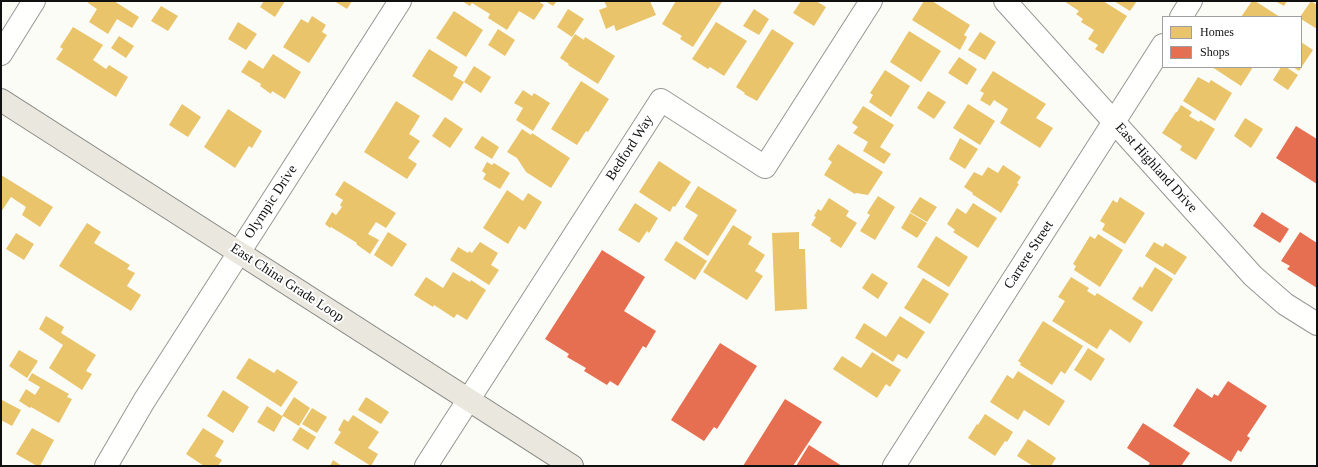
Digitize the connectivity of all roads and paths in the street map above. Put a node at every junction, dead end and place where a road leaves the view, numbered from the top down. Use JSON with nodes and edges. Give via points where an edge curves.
{"nodes":[{"id":1,"x":34,"y":1,"type":"edge"},
{"id":2,"x":400,"y":1,"type":"edge"},
{"id":3,"x":871,"y":1,"type":"edge"},
{"id":4,"x":1004,"y":1,"type":"edge"},
{"id":5,"x":1191,"y":1,"type":"edge"},
{"id":6,"x":1182,"y":16,"type":"edge"},
{"id":7,"x":1162,"y":47,"type":"edge"},
{"id":8,"x":1,"y":54,"type":"edge"},
{"id":9,"x":1,"y":100,"type":"edge"},
{"id":10,"x":1114,"y":122,"type":"junction"},
{"id":11,"x":239,"y":252,"type":"junction"},
{"id":12,"x":1317,"y":324,"type":"edge"},
{"id":13,"x":469,"y":400,"type":"junction"},
{"id":14,"x":106,"y":466,"type":"edge"},
{"id":15,"x":426,"y":466,"type":"edge"},
{"id":16,"x":572,"y":466,"type":"edge"},
{"id":17,"x":894,"y":466,"type":"edge"}],
"edges":[{"from":1,"to":8,"type":"street"},
{"from":2,"to":11,"type":"street","name":"Olympic Drive"},
{"from":3,"to":13,"type":"street","name":"Bedford Way","via":[[765,167],[661,100]]},
{"from":4,"to":10,"type":"street","name":"East Highland Drive"},
{"from":5,"to":6,"type":"street"},
{"from":7,"to":10,"type":"street","name":"Carrere Street"},
{"from":9,"to":11,"type":"main road","name":"East China Grade Loop"},
{"from":10,"to":12,"type":"street","name":"East Highland Drive","via":[[1253,276],[1285,304]]},
{"from":10,"to":17,"type":"street","name":"Carrere Street"},
{"from":11,"to":13,"type":"main road","name":"East China Grade Loop"},
{"from":11,"to":14,"type":"street","name":"Olympic Drive","via":[[144,401]]},
{"from":13,"to":15,"type":"street","name":"Bedford Way"},
{"from":13,"to":16,"type":"main road","name":"East China Grade Loop"}]}
